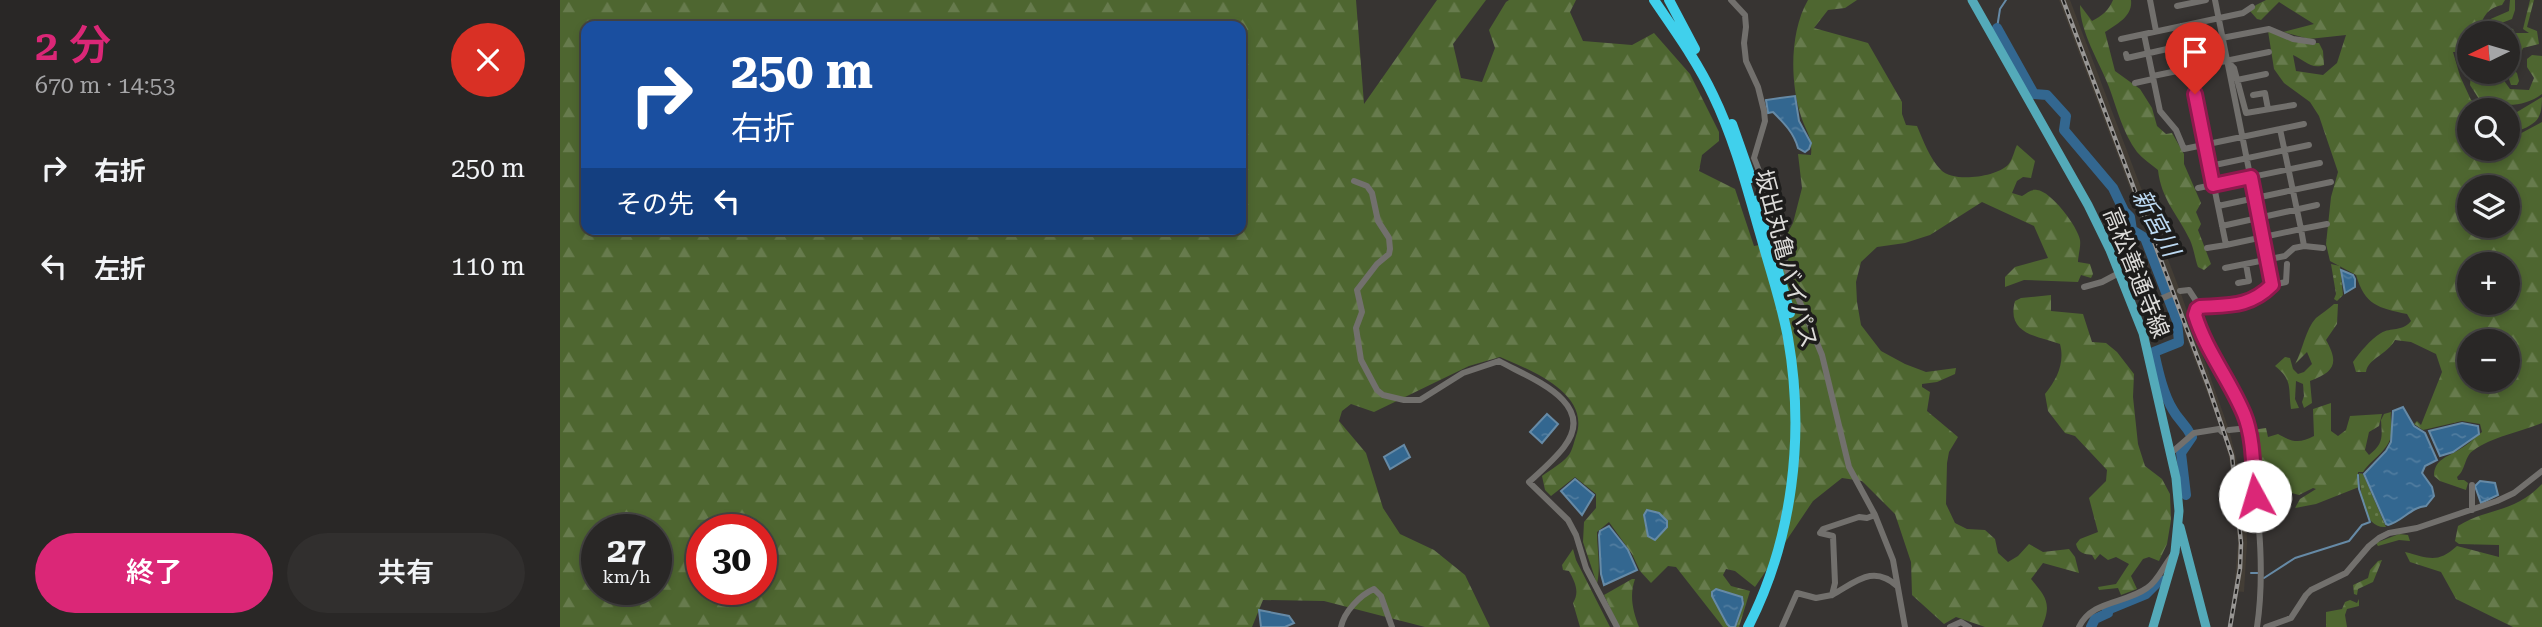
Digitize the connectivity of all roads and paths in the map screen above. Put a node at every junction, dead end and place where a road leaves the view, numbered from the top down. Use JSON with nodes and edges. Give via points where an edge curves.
{"nodes":[{"id":1,"x":1647,"y":0,"type":"edge"},
{"id":2,"x":1654,"y":0,"type":"edge"},
{"id":3,"x":1663,"y":0,"type":"edge"},
{"id":4,"x":1669,"y":0,"type":"edge"},
{"id":5,"x":1731,"y":0,"type":"edge"},
{"id":6,"x":1972,"y":0,"type":"edge"},
{"id":7,"x":2150,"y":0,"type":"edge"},
{"id":8,"x":2206,"y":0,"type":"edge"},
{"id":9,"x":2215,"y":0,"type":"edge"},
{"id":10,"x":2177,"y":6,"type":"dead end"},
{"id":11,"x":2252,"y":7,"type":"dead end"},
{"id":12,"x":2218,"y":18,"type":"junction"},
{"id":13,"x":2181,"y":26,"type":"junction"},
{"id":14,"x":2156,"y":31,"type":"junction"},
{"id":15,"x":2144,"y":34,"type":"junction"},
{"id":16,"x":2222,"y":38,"type":"junction"},
{"id":17,"x":2121,"y":39,"type":"dead end"},
{"id":18,"x":1682,"y":41,"type":"junction"},
{"id":19,"x":2313,"y":41,"type":"dead end"},
{"id":20,"x":2185,"y":46,"type":"junction"},
{"id":21,"x":1695,"y":48,"type":"junction"},
{"id":22,"x":2269,"y":52,"type":"dead end"},
{"id":23,"x":2148,"y":53,"type":"junction"},
{"id":24,"x":2126,"y":54,"type":"dead end"},
{"id":25,"x":2227,"y":61,"type":"junction"},
{"id":26,"x":2190,"y":68,"type":"junction"},
{"id":27,"x":2266,"y":74,"type":"dead end"},
{"id":28,"x":2153,"y":78,"type":"junction"},
{"id":29,"x":2237,"y":80,"type":"junction"},
{"id":30,"x":2135,"y":83,"type":"dead end"},
{"id":31,"x":2253,"y":95,"type":"dead end"},
{"id":32,"x":2294,"y":105,"type":"dead end"},
{"id":33,"x":2268,"y":110,"type":"junction"},
{"id":34,"x":2304,"y":124,"type":"dead end"},
{"id":35,"x":2280,"y":129,"type":"junction"},
{"id":36,"x":2243,"y":137,"type":"junction"},
{"id":37,"x":2205,"y":145,"type":"junction"},
{"id":38,"x":2309,"y":145,"type":"dead end"},
{"id":39,"x":2284,"y":150,"type":"junction"},
{"id":40,"x":2247,"y":158,"type":"junction"},
{"id":41,"x":2320,"y":163,"type":"dead end"},
{"id":42,"x":2210,"y":166,"type":"junction"},
{"id":43,"x":2288,"y":170,"type":"junction"},
{"id":44,"x":2251,"y":177,"type":"junction"},
{"id":45,"x":1354,"y":181,"type":"dead end"},
{"id":46,"x":2331,"y":182,"type":"dead end"},
{"id":47,"x":2213,"y":185,"type":"junction"},
{"id":48,"x":2198,"y":188,"type":"dead end"},
{"id":49,"x":2293,"y":190,"type":"junction"},
{"id":50,"x":2256,"y":198,"type":"junction"},
{"id":51,"x":2317,"y":205,"type":"dead end"},
{"id":52,"x":2218,"y":206,"type":"junction"},
{"id":53,"x":2297,"y":209,"type":"junction"},
{"id":54,"x":2260,"y":218,"type":"junction"},
{"id":55,"x":2327,"y":224,"type":"dead end"},
{"id":56,"x":2222,"y":226,"type":"junction"},
{"id":57,"x":2301,"y":229,"type":"junction"},
{"id":58,"x":2264,"y":237,"type":"junction"},
{"id":59,"x":2226,"y":245,"type":"junction"},
{"id":60,"x":2304,"y":246,"type":"junction"},
{"id":61,"x":2207,"y":248,"type":"dead end"},
{"id":62,"x":2323,"y":248,"type":"dead end"},
{"id":63,"x":2268,"y":259,"type":"junction"},
{"id":64,"x":2246,"y":264,"type":"junction"},
{"id":65,"x":2287,"y":264,"type":"dead end"},
{"id":66,"x":2225,"y":268,"type":"dead end"},
{"id":67,"x":2119,"y":273,"type":"junction"},
{"id":68,"x":1781,"y":278,"type":"junction"},
{"id":69,"x":2238,"y":284,"type":"dead end"},
{"id":70,"x":2272,"y":285,"type":"junction"},
{"id":71,"x":2084,"y":286,"type":"dead end"},
{"id":72,"x":2180,"y":291,"type":"dead end"},
{"id":73,"x":2169,"y":296,"type":"dead end"},
{"id":74,"x":2200,"y":307,"type":"junction"},
{"id":75,"x":2135,"y":310,"type":"junction"},
{"id":76,"x":2249,"y":428,"type":"junction"},
{"id":77,"x":2171,"y":453,"type":"junction"},
{"id":78,"x":2542,"y":471,"type":"edge"},
{"id":79,"x":2472,"y":485,"type":"dead end"},
{"id":80,"x":2472,"y":510,"type":"junction"},
{"id":81,"x":1875,"y":515,"type":"junction"},
{"id":82,"x":2179,"y":524,"type":"junction"},
{"id":83,"x":2188,"y":551,"type":"junction"},
{"id":84,"x":2175,"y":552,"type":"junction"},
{"id":85,"x":1897,"y":586,"type":"junction"},
{"id":86,"x":1832,"y":595,"type":"junction"},
{"id":87,"x":2154,"y":622,"type":"edge"},
{"id":88,"x":1751,"y":624,"type":"edge"},
{"id":89,"x":1341,"y":627,"type":"edge"},
{"id":90,"x":1392,"y":627,"type":"edge"},
{"id":91,"x":1617,"y":627,"type":"edge"},
{"id":92,"x":1782,"y":627,"type":"edge"},
{"id":93,"x":1905,"y":627,"type":"edge"},
{"id":94,"x":1950,"y":627,"type":"edge"},
{"id":95,"x":1969,"y":627,"type":"edge"},
{"id":96,"x":2079,"y":627,"type":"edge"},
{"id":97,"x":2206,"y":627,"type":"edge"},
{"id":98,"x":2257,"y":627,"type":"edge"},
{"id":99,"x":2266,"y":627,"type":"edge"}],
"edges":[{"from":1,"to":18,"type":"highway"},
{"from":2,"to":18,"type":"highway","name":"坂出丸亀バイパス"},
{"from":3,"to":21,"type":"highway","name":"坂出丸亀バイパス"},
{"from":4,"to":21,"type":"highway"},
{"from":5,"to":68,"type":"street","via":[[1745,15],[1746,61],[1758,87],[1765,121],[1754,159],[1765,186]]},
{"from":6,"to":67,"type":"main road","name":"高松善通寺線","via":[[2088,205]]},
{"from":7,"to":14,"type":"street"},
{"from":8,"to":10,"type":"street"},
{"from":9,"to":12,"type":"street"},
{"from":11,"to":12,"type":"street"},
{"from":12,"to":13,"type":"street"},
{"from":12,"to":16,"type":"street"},
{"from":13,"to":14,"type":"street"},
{"from":13,"to":20,"type":"street"},
{"from":14,"to":15,"type":"street"},
{"from":15,"to":17,"type":"street"},
{"from":15,"to":23,"type":"street"},
{"from":16,"to":19,"type":"street","via":[[2269,29]]},
{"from":16,"to":20,"type":"street"},
{"from":16,"to":25,"type":"street"},
{"from":18,"to":68,"type":"highway","name":"坂出丸亀バイパス","via":[[1725,123]]},
{"from":20,"to":23,"type":"street"},
{"from":20,"to":26,"type":"street"},
{"from":21,"to":68,"type":"highway","name":"坂出丸亀バイパス","via":[[1741,146]]},
{"from":22,"to":25,"type":"street"},
{"from":23,"to":24,"type":"street","via":[[2127,58]]},
{"from":23,"to":28,"type":"street"},
{"from":25,"to":26,"type":"street"},
{"from":25,"to":29,"type":"street"},
{"from":25,"to":36,"type":"street"},
{"from":26,"to":28,"type":"street"},
{"from":26,"to":37,"type":"street"},
{"from":27,"to":29,"type":"street"},
{"from":28,"to":30,"type":"street"},
{"from":28,"to":37,"type":"street","via":[[2160,111],[2184,149]]},
{"from":29,"to":33,"type":"street","via":[[2244,112]]},
{"from":31,"to":33,"type":"street","via":[[2265,93]]},
{"from":32,"to":33,"type":"street"},
{"from":34,"to":35,"type":"street"},
{"from":35,"to":36,"type":"street"},
{"from":35,"to":39,"type":"street"},
{"from":36,"to":37,"type":"street"},
{"from":36,"to":40,"type":"street"},
{"from":37,"to":42,"type":"street"},
{"from":38,"to":39,"type":"street"},
{"from":39,"to":40,"type":"street"},
{"from":39,"to":43,"type":"street"},
{"from":40,"to":42,"type":"street"},
{"from":40,"to":44,"type":"street"},
{"from":41,"to":43,"type":"street"},
{"from":42,"to":47,"type":"street"},
{"from":43,"to":44,"type":"street"},
{"from":43,"to":49,"type":"street"},
{"from":44,"to":47,"type":"street"},
{"from":44,"to":50,"type":"street"},
{"from":45,"to":91,"type":"street","via":[[1372,193],[1378,221],[1390,244],[1389,254],[1357,290],[1362,312],[1356,328],[1359,350],[1371,380],[1383,395],[1420,400],[1463,373],[1499,361],[1558,393],[1570,409],[1573,428],[1565,447],[1529,482],[1568,520],[1586,568]]},
{"from":46,"to":49,"type":"street"},
{"from":47,"to":48,"type":"street"},
{"from":47,"to":52,"type":"street"},
{"from":49,"to":50,"type":"street"},
{"from":49,"to":53,"type":"street"},
{"from":50,"to":52,"type":"street"},
{"from":50,"to":54,"type":"street"},
{"from":51,"to":53,"type":"street"},
{"from":52,"to":56,"type":"street"},
{"from":53,"to":54,"type":"street"},
{"from":53,"to":57,"type":"street"},
{"from":54,"to":56,"type":"street"},
{"from":54,"to":58,"type":"street"},
{"from":55,"to":57,"type":"street"},
{"from":56,"to":59,"type":"street"},
{"from":57,"to":58,"type":"street"},
{"from":57,"to":60,"type":"street"},
{"from":58,"to":59,"type":"street"},
{"from":58,"to":63,"type":"street"},
{"from":59,"to":61,"type":"street"},
{"from":60,"to":62,"type":"street"},
{"from":60,"to":63,"type":"street"},
{"from":63,"to":64,"type":"street"},
{"from":63,"to":70,"type":"street"},
{"from":64,"to":66,"type":"street"},
{"from":64,"to":69,"type":"street","via":[[2249,281]]},
{"from":65,"to":70,"type":"street","via":[[2286,282]]},
{"from":67,"to":71,"type":"street"},
{"from":67,"to":75,"type":"main road","name":"高松善通寺線"},
{"from":68,"to":81,"type":"street","via":[[1822,355],[1849,467]]},
{"from":68,"to":88,"type":"highway","name":"坂出丸亀バイパス","via":[[1800,372],[1802,451],[1787,543]]},
{"from":70,"to":74,"type":"street","via":[[2246,303]]},
{"from":72,"to":74,"type":"street","via":[[2189,290]]},
{"from":73,"to":75,"type":"street"},
{"from":74,"to":76,"type":"street","via":[[2195,315],[2198,324]]},
{"from":75,"to":77,"type":"main road","name":"高松善通寺線"},
{"from":76,"to":77,"type":"street","via":[[2191,435]]},
{"from":76,"to":98,"type":"street","via":[[2262,583]]},
{"from":77,"to":82,"type":"main road","name":"高松善通寺線"},
{"from":78,"to":80,"type":"street","via":[[2514,493]]},
{"from":79,"to":80,"type":"street"},
{"from":80,"to":99,"type":"street","via":[[2379,538],[2346,573],[2306,595],[2291,618]]},
{"from":81,"to":85,"type":"street","via":[[1894,560]]},
{"from":81,"to":86,"type":"street","via":[[1820,533],[1833,536]]},
{"from":82,"to":83,"type":"main road"},
{"from":82,"to":84,"type":"main road","name":"高松善通寺線"},
{"from":83,"to":84,"type":"main road"},
{"from":83,"to":97,"type":"main road"},
{"from":84,"to":87,"type":"main road","name":"高松善通寺線"},
{"from":84,"to":96,"type":"street","via":[[2145,590],[2099,607]]},
{"from":85,"to":86,"type":"street","via":[[1887,577],[1872,574]]},
{"from":85,"to":93,"type":"street"},
{"from":86,"to":92,"type":"street","via":[[1816,598],[1797,593]]},
{"from":89,"to":90,"type":"street","via":[[1343,618],[1374,589]]},
{"from":94,"to":95,"type":"street","via":[[1961,622]]}]}
